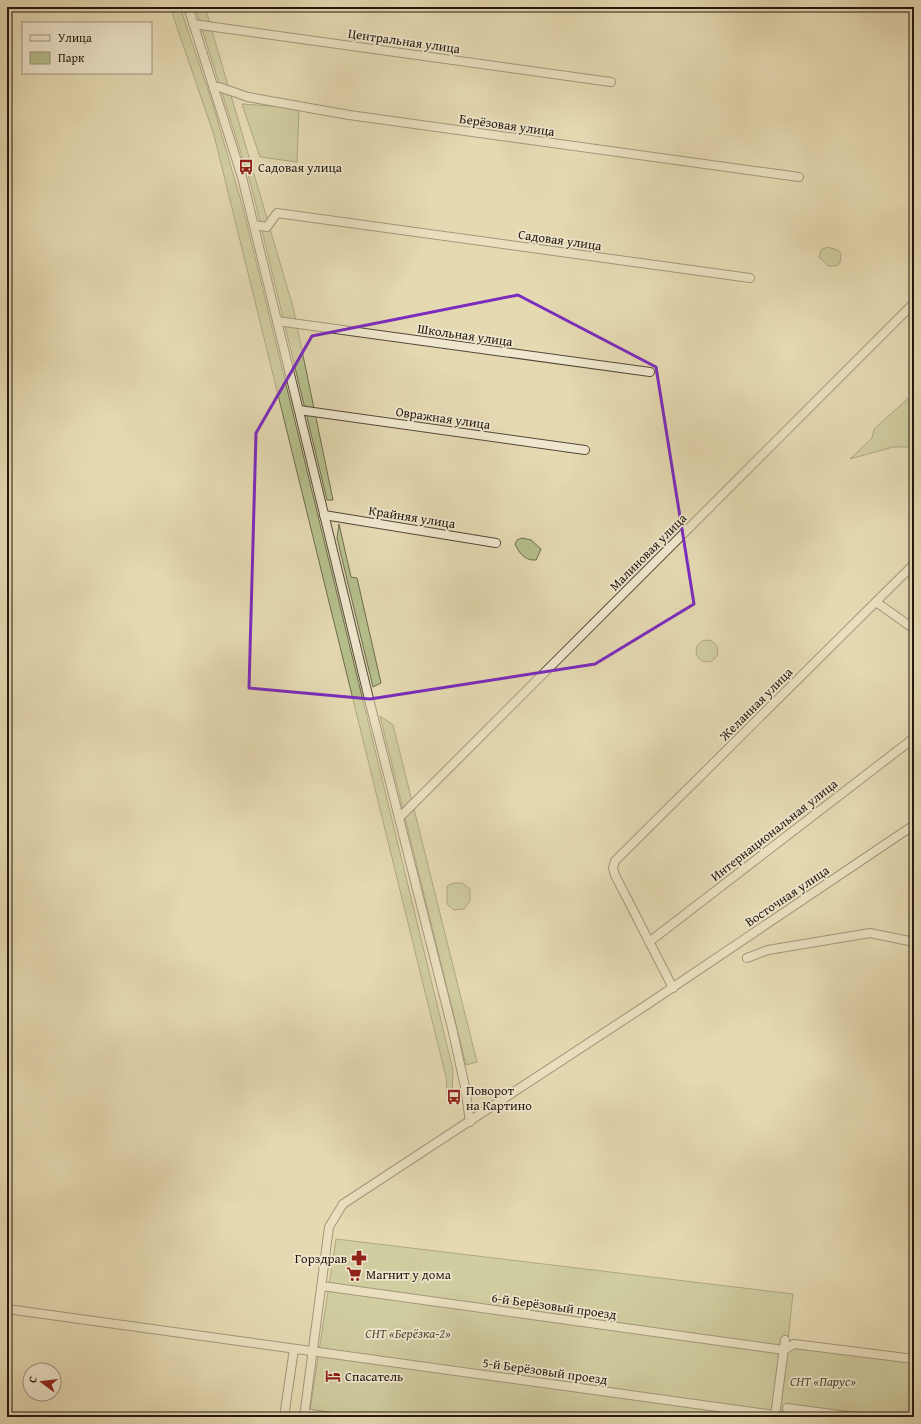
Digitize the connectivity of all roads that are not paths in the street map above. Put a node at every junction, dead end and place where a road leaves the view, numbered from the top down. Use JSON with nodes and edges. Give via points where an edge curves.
{"nodes":[{"id":1,"x":188,"y":7,"type":"edge"},
{"id":2,"x":193,"y":24,"type":"junction"},
{"id":3,"x":611,"y":82,"type":"dead end"},
{"id":4,"x":213,"y":87,"type":"junction"},
{"id":5,"x":799,"y":177,"type":"dead end"},
{"id":6,"x":254,"y":225,"type":"junction"},
{"id":7,"x":750,"y":278,"type":"dead end"},
{"id":8,"x":914,"y":303,"type":"edge"},
{"id":9,"x":277,"y":321,"type":"junction"},
{"id":10,"x":650,"y":372,"type":"dead end"},
{"id":11,"x":299,"y":410,"type":"junction"},
{"id":12,"x":585,"y":450,"type":"dead end"},
{"id":13,"x":324,"y":515,"type":"junction"},
{"id":14,"x":496,"y":543,"type":"dead end"},
{"id":15,"x":914,"y":564,"type":"edge"},
{"id":16,"x":876,"y":602,"type":"junction"},
{"id":17,"x":914,"y":629,"type":"edge"},
{"id":18,"x":914,"y":738,"type":"edge"},
{"id":19,"x":399,"y":818,"type":"junction"},
{"id":20,"x":914,"y":825,"type":"edge"},
{"id":21,"x":649,"y":942,"type":"junction"},
{"id":22,"x":914,"y":942,"type":"edge"},
{"id":23,"x":747,"y":958,"type":"dead end"},
{"id":24,"x":673,"y":988,"type":"junction"},
{"id":25,"x":470,"y":1122,"type":"junction"},
{"id":26,"x":322,"y":1286,"type":"junction"},
{"id":27,"x":7,"y":1308,"type":"edge"},
{"id":28,"x":785,"y":1340,"type":"dead end"},
{"id":29,"x":294,"y":1349,"type":"junction"},
{"id":30,"x":784,"y":1350,"type":"junction"},
{"id":31,"x":312,"y":1351,"type":"junction"},
{"id":32,"x":914,"y":1359,"type":"edge"},
{"id":33,"x":787,"y":1408,"type":"dead end"},
{"id":34,"x":304,"y":1415,"type":"edge"},
{"id":35,"x":775,"y":1416,"type":"edge"},
{"id":36,"x":284,"y":1417,"type":"edge"},
{"id":37,"x":331,"y":1417,"type":"edge"},
{"id":38,"x":855,"y":1417,"type":"edge"}],
"edges":[{"from":1,"to":2,"type":"street"},
{"from":2,"to":3,"type":"street","name":"Центральная улица"},
{"from":2,"to":4,"type":"street"},
{"from":4,"to":5,"type":"street","name":"Берёзовая улица","via":[[248,97],[348,115]]},
{"from":4,"to":6,"type":"street","via":[[242,177]]},
{"from":6,"to":7,"type":"street","name":"Садовая улица","via":[[267,227],[277,214]]},
{"from":6,"to":9,"type":"street"},
{"from":8,"to":19,"type":"street","name":"Малиновая улица"},
{"from":9,"to":10,"type":"street","name":"Школьная улица"},
{"from":9,"to":11,"type":"street"},
{"from":11,"to":12,"type":"street","name":"Овражная улица"},
{"from":11,"to":13,"type":"street"},
{"from":13,"to":14,"type":"street","name":"Крайняя улица"},
{"from":13,"to":19,"type":"street"},
{"from":15,"to":16,"type":"street","name":"Желанная улица"},
{"from":16,"to":17,"type":"street"},
{"from":16,"to":21,"type":"street","name":"Желанная улица","via":[[615,860],[613,868]]},
{"from":18,"to":21,"type":"street","name":"Интернациональная улица"},
{"from":19,"to":25,"type":"street","via":[[452,1028]]},
{"from":20,"to":24,"type":"street","name":"Восточная улица"},
{"from":21,"to":24,"type":"street"},
{"from":22,"to":23,"type":"street","via":[[870,933],[768,950]]},
{"from":24,"to":25,"type":"street","name":"Восточная улица"},
{"from":25,"to":26,"type":"street","name":"Восточная улица","via":[[343,1204],[329,1227]]},
{"from":26,"to":30,"type":"street","name":"6-й Берёзовый проезд"},
{"from":26,"to":31,"type":"street","name":"Восточная улица"},
{"from":27,"to":29,"type":"street","name":"5-й Берёзовый проезд"},
{"from":28,"to":30,"type":"street"},
{"from":29,"to":31,"type":"street","name":"5-й Берёзовый проезд"},
{"from":29,"to":36,"type":"street"},
{"from":30,"to":32,"type":"street","via":[[794,1344]]},
{"from":30,"to":35,"type":"street"},
{"from":31,"to":34,"type":"street","name":"Восточная улица"},
{"from":31,"to":35,"type":"street","name":"5-й Берёзовый проезд"},
{"from":33,"to":38,"type":"street"},
{"from":34,"to":37,"type":"street"}]}
